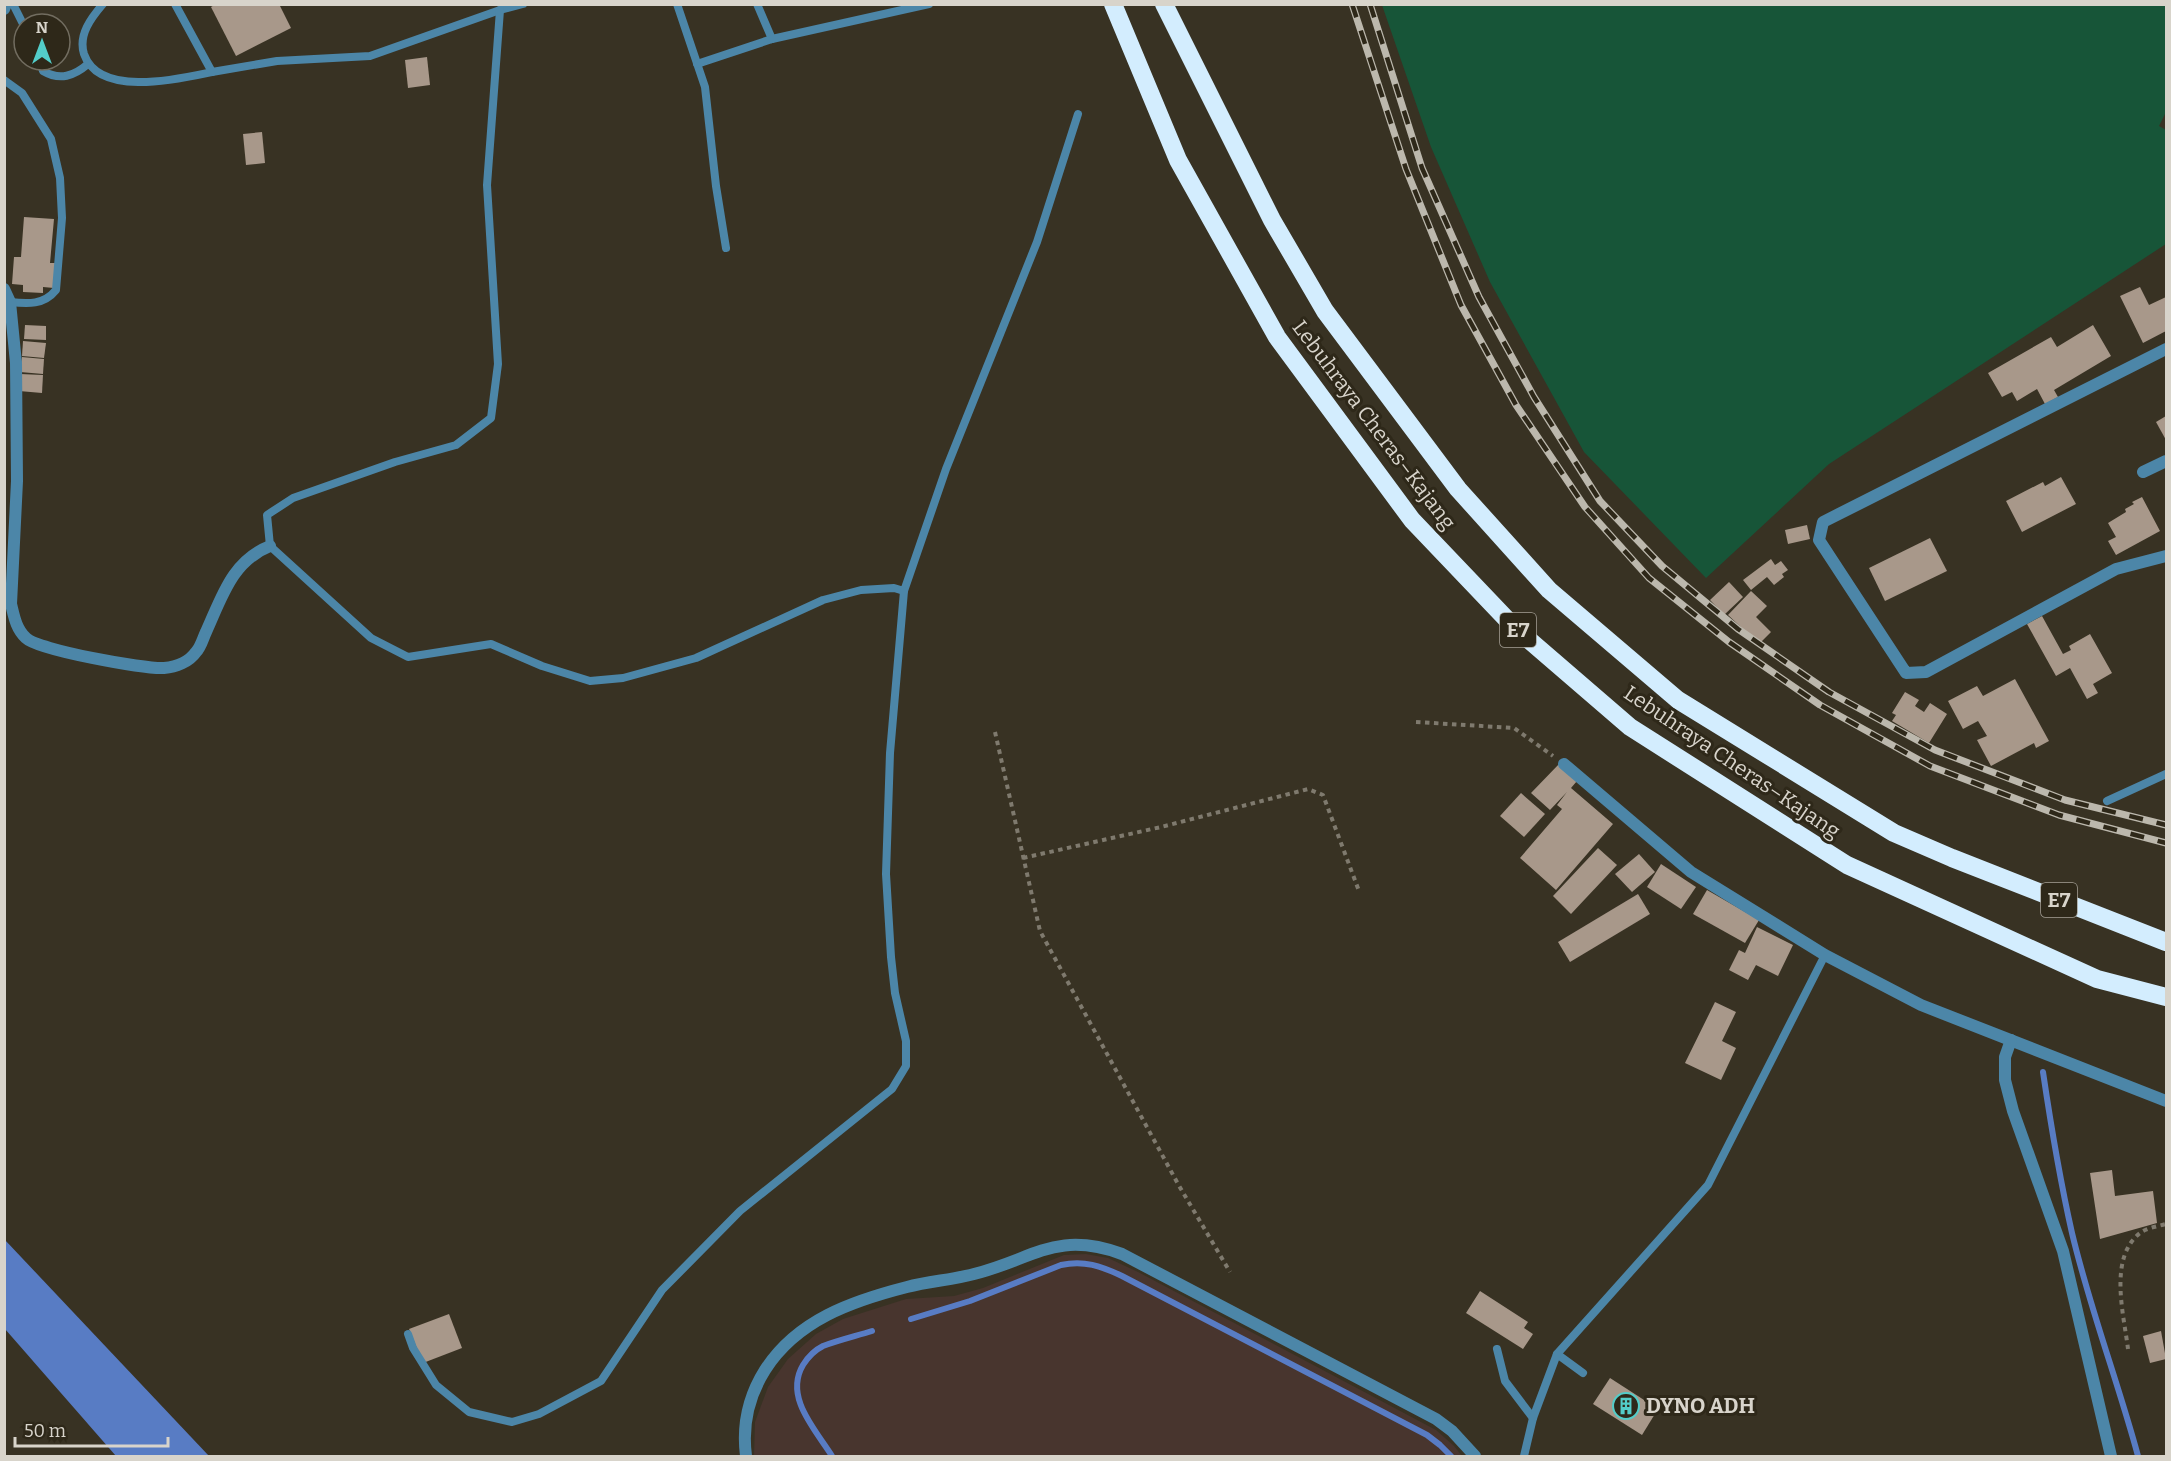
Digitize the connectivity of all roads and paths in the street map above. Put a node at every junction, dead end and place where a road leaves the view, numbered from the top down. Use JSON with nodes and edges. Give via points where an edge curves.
{"nodes":[{"id":1,"x":6,"y":4,"type":"edge"},
{"id":2,"x":103,"y":4,"type":"edge"},
{"id":3,"x":175,"y":4,"type":"edge"},
{"id":4,"x":523,"y":4,"type":"edge"},
{"id":5,"x":677,"y":4,"type":"edge"},
{"id":6,"x":757,"y":4,"type":"edge"},
{"id":7,"x":929,"y":4,"type":"edge"},
{"id":8,"x":1113,"y":4,"type":"edge"},
{"id":9,"x":1164,"y":4,"type":"edge"},
{"id":10,"x":4,"y":9,"type":"edge"},
{"id":11,"x":500,"y":10,"type":"junction"},
{"id":12,"x":772,"y":39,"type":"junction"},
{"id":13,"x":88,"y":64,"type":"junction"},
{"id":14,"x":697,"y":64,"type":"junction"},
{"id":15,"x":45,"y":72,"type":"edge"},
{"id":16,"x":212,"y":72,"type":"junction"},
{"id":17,"x":4,"y":80,"type":"edge"},
{"id":18,"x":1078,"y":114,"type":"dead end"},
{"id":19,"x":726,"y":249,"type":"dead end"},
{"id":20,"x":4,"y":289,"type":"edge"},
{"id":21,"x":10,"y":302,"type":"junction"},
{"id":22,"x":2166,"y":349,"type":"edge"},
{"id":23,"x":2166,"y":461,"type":"edge"},
{"id":24,"x":2143,"y":472,"type":"dead end"},
{"id":25,"x":270,"y":546,"type":"junction"},
{"id":26,"x":2166,"y":556,"type":"edge"},
{"id":27,"x":904,"y":591,"type":"junction"},
{"id":28,"x":1416,"y":722,"type":"dead end"},
{"id":29,"x":995,"y":732,"type":"dead end"},
{"id":30,"x":1564,"y":764,"type":"joint"},
{"id":31,"x":2166,"y":774,"type":"edge"},
{"id":32,"x":2107,"y":801,"type":"dead end"},
{"id":33,"x":1023,"y":858,"type":"junction"},
{"id":34,"x":1359,"y":891,"type":"dead end"},
{"id":35,"x":2166,"y":942,"type":"edge"},
{"id":36,"x":1825,"y":955,"type":"junction"},
{"id":37,"x":2166,"y":997,"type":"edge"},
{"id":38,"x":2011,"y":1040,"type":"junction"},
{"id":39,"x":2166,"y":1101,"type":"edge"},
{"id":40,"x":2166,"y":1224,"type":"edge"},
{"id":41,"x":1230,"y":1272,"type":"dead end"},
{"id":42,"x":408,"y":1334,"type":"dead end"},
{"id":43,"x":1497,"y":1349,"type":"dead end"},
{"id":44,"x":2128,"y":1349,"type":"dead end"},
{"id":45,"x":1557,"y":1354,"type":"junction"},
{"id":46,"x":1583,"y":1374,"type":"dead end"},
{"id":47,"x":1533,"y":1418,"type":"junction"},
{"id":48,"x":746,"y":1456,"type":"edge"},
{"id":49,"x":1475,"y":1456,"type":"edge"},
{"id":50,"x":1524,"y":1456,"type":"edge"},
{"id":51,"x":2111,"y":1456,"type":"edge"}],
"edges":[{"from":1,"to":10,"type":"street"},
{"from":2,"to":13,"type":"lane","via":[[83,37]]},
{"from":3,"to":16,"type":"lane"},
{"from":4,"to":11,"type":"lane"},
{"from":5,"to":14,"type":"lane"},
{"from":6,"to":12,"type":"lane"},
{"from":7,"to":12,"type":"lane"},
{"from":8,"to":37,"type":"highway","name":"Lebuhraya Cheras–Kajang","number":"E7","via":[[1178,160],[1277,337],[1412,520],[1515,628],[1630,727],[1847,865],[2097,978]]},
{"from":9,"to":35,"type":"highway","name":"Lebuhraya Cheras–Kajang","number":"E7","via":[[1267,210],[1325,311],[1458,489],[1549,590],[1678,700],[1894,833]]},
{"from":11,"to":16,"type":"lane","via":[[370,56],[277,61]]},
{"from":11,"to":25,"type":"lane","via":[[487,185],[498,364],[491,418],[456,445],[292,498],[267,515]]},
{"from":12,"to":14,"type":"lane"},
{"from":13,"to":15,"type":"lane","via":[[76,74],[53,77]]},
{"from":13,"to":16,"type":"lane","via":[[100,74],[141,82],[163,82]]},
{"from":14,"to":19,"type":"lane","via":[[705,87]]},
{"from":17,"to":21,"type":"lane","via":[[22,93],[51,139],[60,178],[62,218],[56,290],[34,304]]},
{"from":18,"to":27,"type":"lane","via":[[1037,242],[946,469]]},
{"from":20,"to":21,"type":"street"},
{"from":21,"to":25,"type":"street","via":[[16,363],[17,446],[11,604],[16,623],[26,638],[43,646],[147,668],[182,664],[196,652],[242,562]]},
{"from":22,"to":26,"type":"street","via":[[1823,522],[1819,540],[1906,673],[1926,672],[2116,569]]},
{"from":23,"to":24,"type":"street"},
{"from":25,"to":27,"type":"lane","via":[[371,638],[408,657],[491,645],[590,681],[623,678],[696,658],[823,600],[861,590]]},
{"from":27,"to":42,"type":"lane","via":[[890,753],[886,874],[891,957],[906,1066],[892,1089],[740,1210],[662,1290],[601,1381],[539,1414],[512,1422],[469,1412],[436,1385]]},
{"from":28,"to":30,"type":"path","via":[[1514,728]]},
{"from":29,"to":33,"type":"path"},
{"from":30,"to":36,"type":"street","via":[[1691,872]]},
{"from":31,"to":32,"type":"lane"},
{"from":33,"to":34,"type":"path","via":[[1308,789],[1323,795]]},
{"from":33,"to":41,"type":"path","via":[[1040,931]]},
{"from":36,"to":38,"type":"street","via":[[1921,1005]]},
{"from":36,"to":45,"type":"lane","via":[[1708,1185]]},
{"from":38,"to":39,"type":"street"},
{"from":38,"to":51,"type":"street","via":[[2005,1057],[2005,1080],[2063,1251]]},
{"from":40,"to":44,"type":"path","via":[[2140,1232],[2124,1254],[2119,1279]]},
{"from":43,"to":47,"type":"lane","via":[[1506,1381]]},
{"from":45,"to":46,"type":"lane"},
{"from":45,"to":47,"type":"lane"},
{"from":47,"to":50,"type":"lane"},
{"from":48,"to":49,"type":"street","via":[[744,1421],[758,1382],[770,1362],[804,1328],[849,1304],[985,1271],[1047,1248],[1087,1244],[1133,1259],[1436,1419]]}]}
